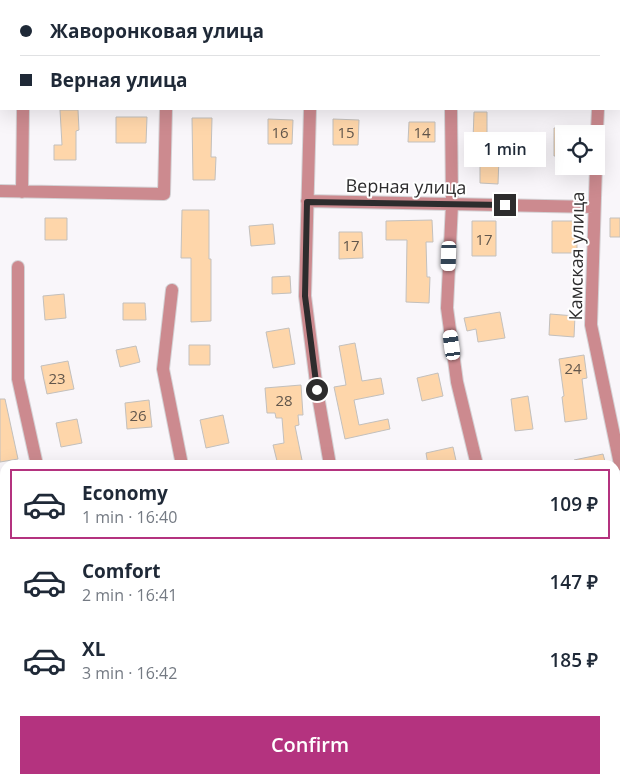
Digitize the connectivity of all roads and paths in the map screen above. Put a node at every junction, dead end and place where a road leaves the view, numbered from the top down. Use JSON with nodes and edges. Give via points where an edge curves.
{"nodes":[{"id":1,"x":24,"y":110,"type":"edge"},
{"id":2,"x":166,"y":110,"type":"edge"},
{"id":3,"x":310,"y":110,"type":"edge"},
{"id":4,"x":451,"y":110,"type":"edge"},
{"id":5,"x":598,"y":110,"type":"edge"},
{"id":6,"x":597,"y":125,"type":"edge"},
{"id":7,"x":596,"y":175,"type":"edge"},
{"id":8,"x":0,"y":192,"type":"edge"},
{"id":9,"x":22,"y":192,"type":"junction"},
{"id":10,"x":307,"y":202,"type":"junction"},
{"id":11,"x":452,"y":204,"type":"junction"},
{"id":12,"x":594,"y":207,"type":"junction"},
{"id":13,"x":18,"y":267,"type":"dead end"},
{"id":14,"x":172,"y":290,"type":"dead end"},
{"id":15,"x":36,"y":460,"type":"edge"},
{"id":16,"x":181,"y":460,"type":"edge"},
{"id":17,"x":329,"y":460,"type":"edge"},
{"id":18,"x":476,"y":460,"type":"edge"},
{"id":19,"x":619,"y":460,"type":"edge"}],
"edges":[{"from":1,"to":9,"type":"street"},
{"from":2,"to":9,"type":"street","via":[[164,194]]},
{"from":3,"to":10,"type":"street"},
{"from":4,"to":11,"type":"street"},
{"from":5,"to":6,"type":"street"},
{"from":7,"to":12,"type":"street","name":"Камская улица"},
{"from":8,"to":9,"type":"street"},
{"from":10,"to":11,"type":"street","name":"Верная улица"},
{"from":10,"to":17,"type":"street","via":[[305,296]]},
{"from":11,"to":12,"type":"street","name":"Верная улица"},
{"from":11,"to":18,"type":"street","via":[[447,308],[457,382]]},
{"from":12,"to":19,"type":"street","name":"Камская улица","via":[[591,325]]},
{"from":13,"to":15,"type":"street","via":[[18,379]]},
{"from":14,"to":16,"type":"street","via":[[163,369]]}]}
